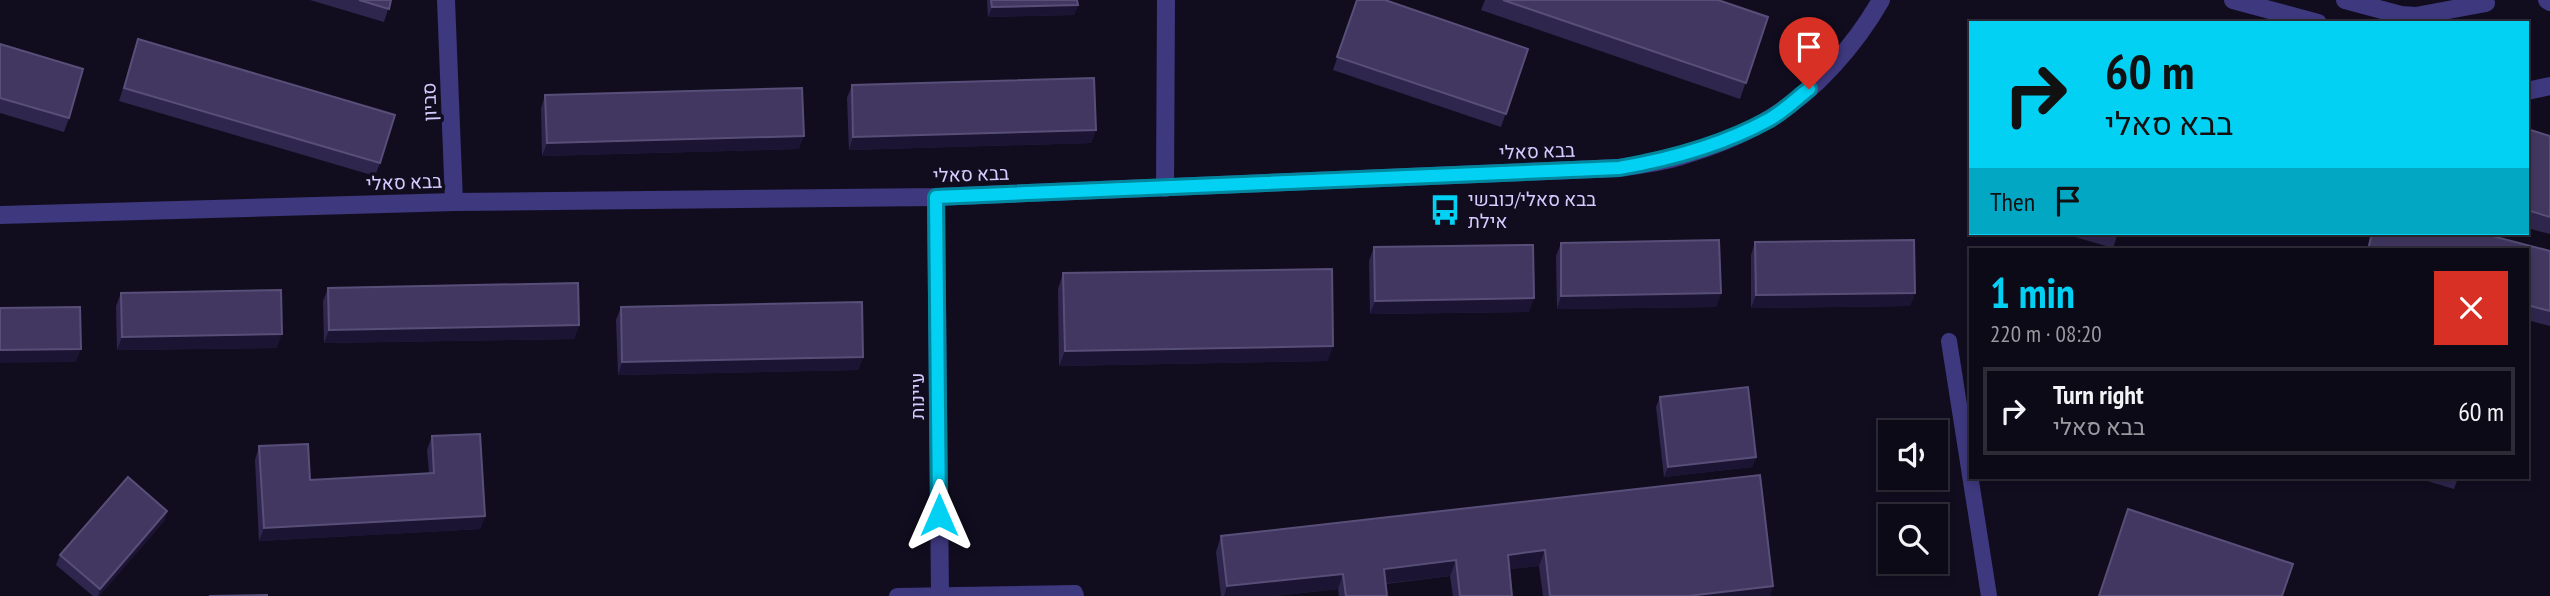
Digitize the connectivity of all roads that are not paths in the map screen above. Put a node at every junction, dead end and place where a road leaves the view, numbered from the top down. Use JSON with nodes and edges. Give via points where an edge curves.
{"nodes":[{"id":1,"x":446,"y":0,"type":"edge"},
{"id":2,"x":1166,"y":0,"type":"edge"},
{"id":3,"x":1881,"y":0,"type":"edge"},
{"id":4,"x":2233,"y":0,"type":"edge"},
{"id":5,"x":2345,"y":0,"type":"edge"},
{"id":6,"x":2488,"y":1,"type":"edge"},
{"id":7,"x":2311,"y":21,"type":"edge"},
{"id":8,"x":2472,"y":21,"type":"edge"},
{"id":9,"x":2550,"y":87,"type":"edge"},
{"id":10,"x":2529,"y":91,"type":"edge"},
{"id":11,"x":1165,"y":188,"type":"junction"},
{"id":12,"x":936,"y":197,"type":"junction"},
{"id":13,"x":454,"y":202,"type":"junction"},
{"id":14,"x":0,"y":215,"type":"edge"},
{"id":15,"x":1949,"y":341,"type":"dead end"},
{"id":16,"x":1969,"y":468,"type":"edge"},
{"id":17,"x":1971,"y":479,"type":"edge"},
{"id":18,"x":940,"y":595,"type":"edge"},
{"id":19,"x":897,"y":596,"type":"edge"},
{"id":20,"x":1076,"y":596,"type":"edge"},
{"id":21,"x":1989,"y":596,"type":"edge"}],
"edges":[{"from":1,"to":13,"type":"street","name":"סביון"},
{"from":2,"to":11,"type":"street"},
{"from":3,"to":11,"type":"street","name":"בבא סאלי","via":[[1843,53],[1809,89],[1772,118],[1676,158],[1619,168]]},
{"from":4,"to":7,"type":"street"},
{"from":5,"to":6,"type":"street","via":[[2416,16]]},
{"from":6,"to":8,"type":"street"},
{"from":9,"to":10,"type":"street"},
{"from":11,"to":12,"type":"street","name":"בבא סאלי"},
{"from":12,"to":13,"type":"street","name":"בבא סאלי"},
{"from":12,"to":18,"type":"street","name":"עיינות"},
{"from":13,"to":14,"type":"street","name":"בבא סאלי"},
{"from":15,"to":16,"type":"lane"},
{"from":17,"to":21,"type":"lane"},
{"from":18,"to":19,"type":"lane"},
{"from":18,"to":20,"type":"lane"}]}
